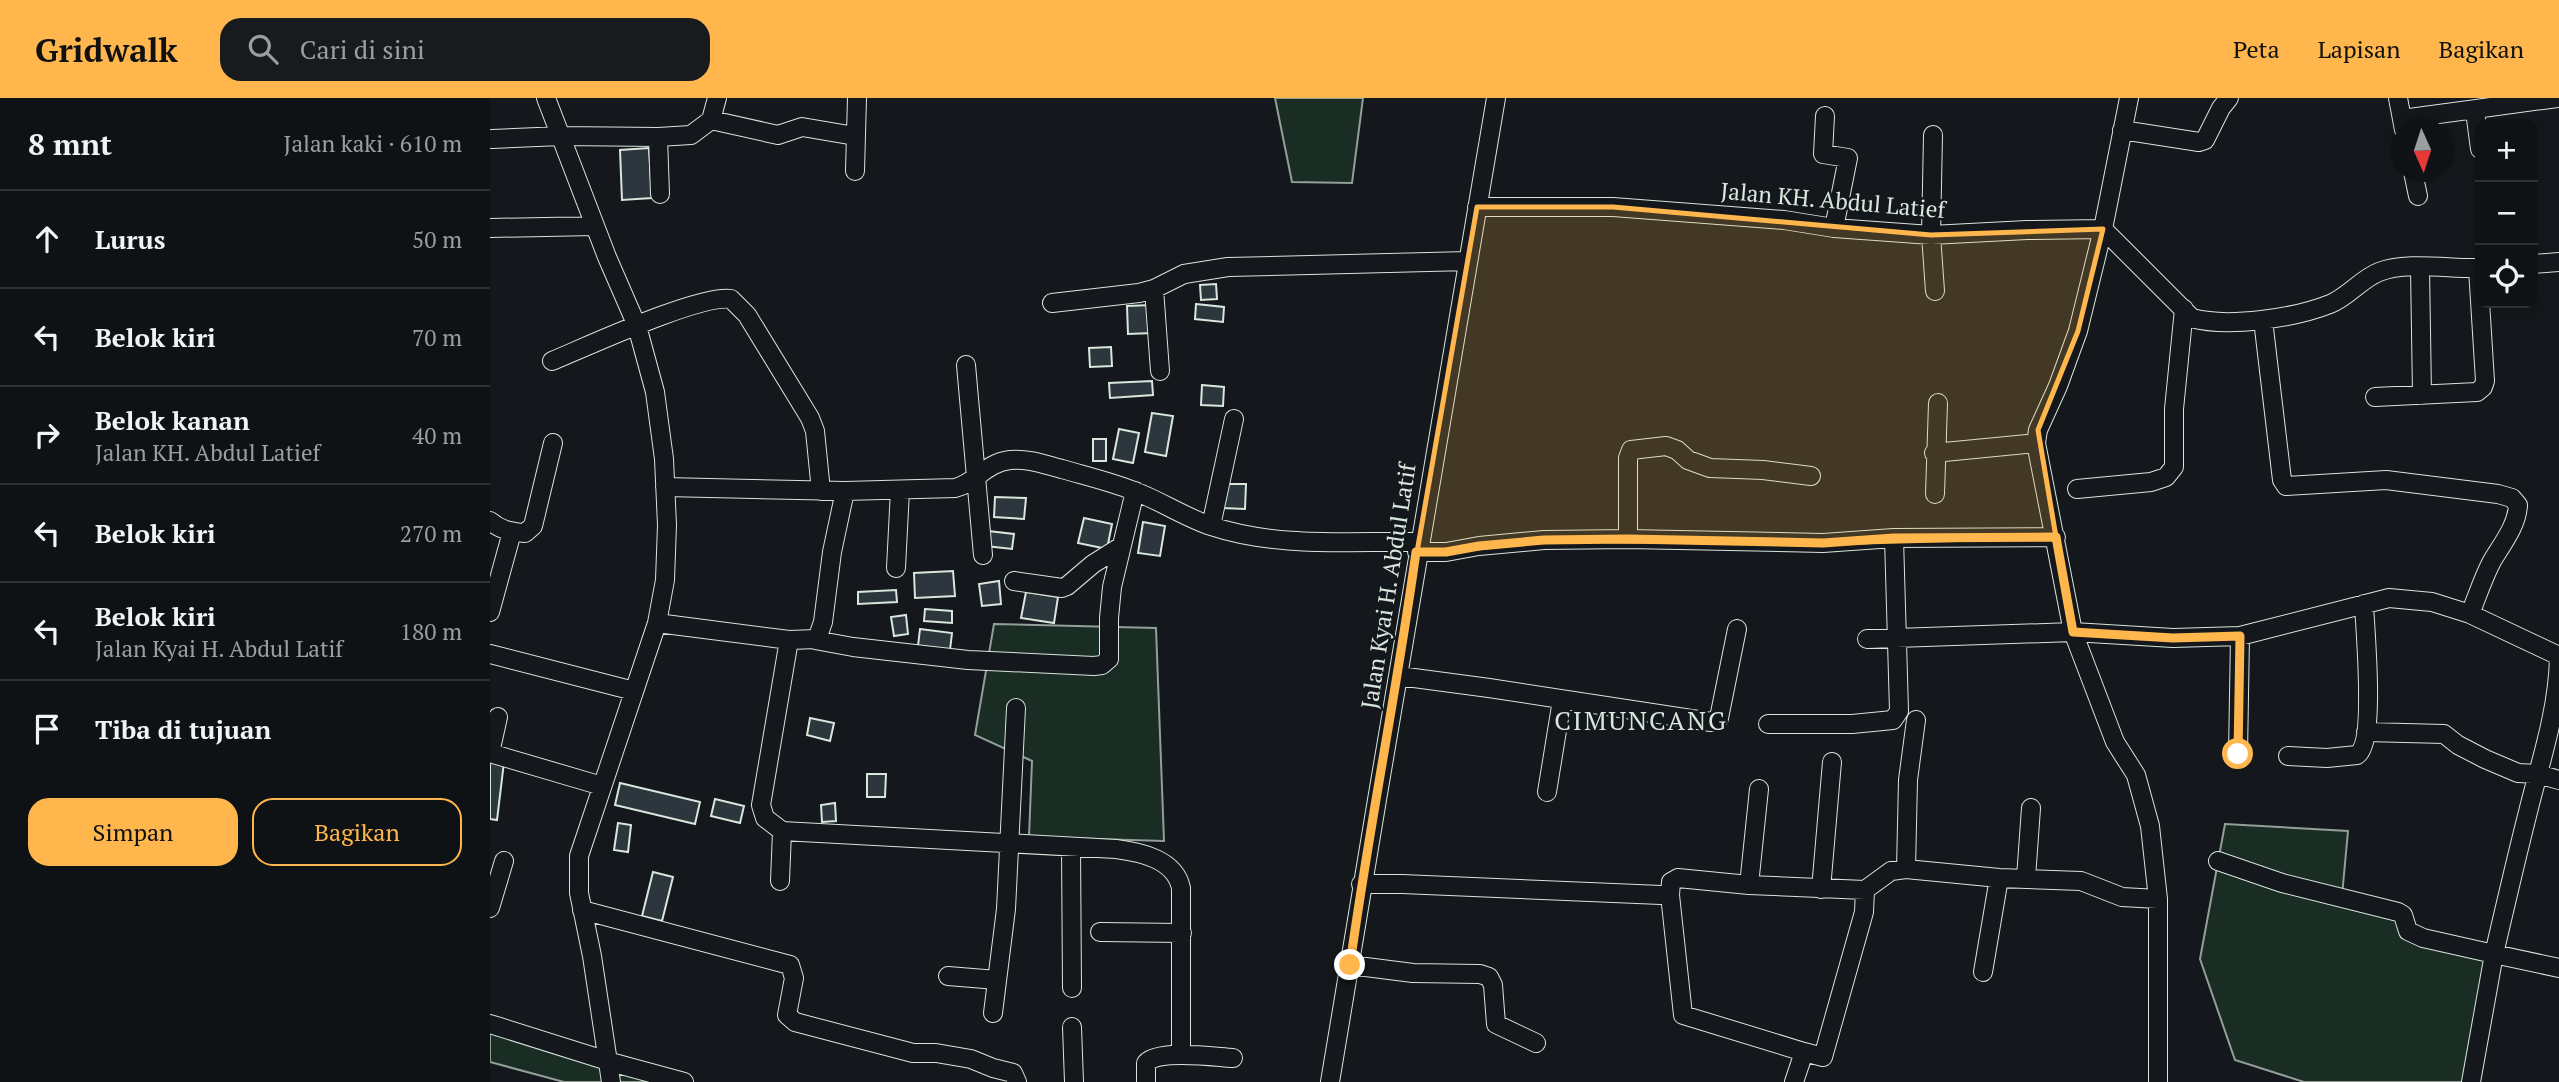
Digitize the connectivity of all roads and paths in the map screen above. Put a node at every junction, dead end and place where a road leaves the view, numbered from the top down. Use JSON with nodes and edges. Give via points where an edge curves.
{"nodes":[{"id":1,"x":546,"y":98,"type":"edge"},
{"id":2,"x":717,"y":98,"type":"edge"},
{"id":3,"x":857,"y":98,"type":"edge"},
{"id":4,"x":1496,"y":98,"type":"edge"},
{"id":5,"x":2129,"y":98,"type":"edge"},
{"id":6,"x":2229,"y":98,"type":"edge"},
{"id":7,"x":2398,"y":98,"type":"edge"},
{"id":8,"x":2557,"y":98,"type":"edge"},
{"id":9,"x":2475,"y":111,"type":"junction"},
{"id":10,"x":1825,"y":116,"type":"dead end"},
{"id":11,"x":2402,"y":119,"type":"edge"},
{"id":12,"x":2431,"y":119,"type":"edge"},
{"id":13,"x":2476,"y":119,"type":"edge"},
{"id":14,"x":711,"y":120,"type":"junction"},
{"id":15,"x":2122,"y":130,"type":"junction"},
{"id":16,"x":1933,"y":135,"type":"dead end"},
{"id":17,"x":561,"y":136,"type":"junction"},
{"id":18,"x":855,"y":136,"type":"junction"},
{"id":19,"x":658,"y":137,"type":"junction"},
{"id":20,"x":492,"y":139,"type":"dead end"},
{"id":21,"x":855,"y":171,"type":"dead end"},
{"id":22,"x":2415,"y":182,"type":"edge"},
{"id":23,"x":660,"y":194,"type":"dead end"},
{"id":24,"x":2418,"y":196,"type":"dead end"},
{"id":25,"x":1477,"y":207,"type":"junction"},
{"id":26,"x":596,"y":226,"type":"junction"},
{"id":27,"x":490,"y":228,"type":"edge"},
{"id":28,"x":1834,"y":228,"type":"junction"},
{"id":29,"x":2103,"y":229,"type":"junction"},
{"id":30,"x":1931,"y":235,"type":"junction"},
{"id":31,"x":1468,"y":261,"type":"junction"},
{"id":32,"x":2559,"y":262,"type":"edge"},
{"id":33,"x":2538,"y":264,"type":"edge"},
{"id":34,"x":2420,"y":268,"type":"junction"},
{"id":35,"x":2475,"y":268,"type":"edge"},
{"id":36,"x":1154,"y":289,"type":"junction"},
{"id":37,"x":1935,"y":291,"type":"dead end"},
{"id":38,"x":1052,"y":303,"type":"dead end"},
{"id":39,"x":2481,"y":308,"type":"edge"},
{"id":40,"x":2184,"y":309,"type":"junction"},
{"id":41,"x":2263,"y":320,"type":"junction"},
{"id":42,"x":637,"y":326,"type":"junction"},
{"id":43,"x":552,"y":362,"type":"dead end"},
{"id":44,"x":966,"y":365,"type":"dead end"},
{"id":45,"x":1160,"y":371,"type":"dead end"},
{"id":46,"x":2422,"y":394,"type":"junction"},
{"id":47,"x":2375,"y":397,"type":"dead end"},
{"id":48,"x":1938,"y":403,"type":"dead end"},
{"id":49,"x":1234,"y":419,"type":"dead end"},
{"id":50,"x":553,"y":443,"type":"dead end"},
{"id":51,"x":2036,"y":443,"type":"junction"},
{"id":52,"x":1934,"y":453,"type":"junction"},
{"id":53,"x":977,"y":474,"type":"junction"},
{"id":54,"x":1811,"y":476,"type":"dead end"},
{"id":55,"x":665,"y":487,"type":"junction"},
{"id":56,"x":2077,"y":489,"type":"dead end"},
{"id":57,"x":900,"y":490,"type":"junction"},
{"id":58,"x":821,"y":491,"type":"junction"},
{"id":59,"x":845,"y":491,"type":"junction"},
{"id":60,"x":1135,"y":491,"type":"junction"},
{"id":61,"x":1935,"y":494,"type":"dead end"},
{"id":62,"x":490,"y":521,"type":"edge"},
{"id":63,"x":1211,"y":526,"type":"junction"},
{"id":64,"x":512,"y":532,"type":"junction"},
{"id":65,"x":2056,"y":537,"type":"junction"},
{"id":66,"x":1894,"y":538,"type":"junction"},
{"id":67,"x":1628,"y":539,"type":"junction"},
{"id":68,"x":1120,"y":547,"type":"junction"},
{"id":69,"x":1417,"y":547,"type":"junction"},
{"id":70,"x":983,"y":555,"type":"dead end"},
{"id":71,"x":896,"y":568,"type":"dead end"},
{"id":72,"x":1014,"y":581,"type":"dead end"},
{"id":73,"x":2364,"y":604,"type":"junction"},
{"id":74,"x":490,"y":612,"type":"edge"},
{"id":75,"x":2470,"y":614,"type":"junction"},
{"id":76,"x":657,"y":623,"type":"junction"},
{"id":77,"x":1738,"y":629,"type":"dead end"},
{"id":78,"x":2073,"y":632,"type":"junction"},
{"id":79,"x":2240,"y":636,"type":"junction"},
{"id":80,"x":1897,"y":637,"type":"junction"},
{"id":81,"x":1867,"y":639,"type":"dead end"},
{"id":82,"x":789,"y":640,"type":"junction"},
{"id":83,"x":815,"y":640,"type":"junction"},
{"id":84,"x":490,"y":654,"type":"edge"},
{"id":85,"x":2559,"y":658,"type":"edge"},
{"id":86,"x":1399,"y":676,"type":"junction"},
{"id":87,"x":634,"y":691,"type":"junction"},
{"id":88,"x":2558,"y":692,"type":"edge"},
{"id":89,"x":1562,"y":700,"type":"junction"},
{"id":90,"x":1016,"y":708,"type":"dead end"},
{"id":91,"x":498,"y":717,"type":"dead end"},
{"id":92,"x":1916,"y":720,"type":"dead end"},
{"id":93,"x":1768,"y":724,"type":"dead end"},
{"id":94,"x":2366,"y":732,"type":"junction"},
{"id":95,"x":490,"y":753,"type":"edge"},
{"id":96,"x":2238,"y":754,"type":"dead end"},
{"id":97,"x":2288,"y":756,"type":"dead end"},
{"id":98,"x":1832,"y":762,"type":"dead end"},
{"id":99,"x":2538,"y":774,"type":"junction"},
{"id":100,"x":2559,"y":780,"type":"edge"},
{"id":101,"x":602,"y":786,"type":"junction"},
{"id":102,"x":1759,"y":789,"type":"dead end"},
{"id":103,"x":1547,"y":792,"type":"dead end"},
{"id":104,"x":2031,"y":808,"type":"dead end"},
{"id":105,"x":782,"y":831,"type":"junction"},
{"id":106,"x":1009,"y":842,"type":"junction"},
{"id":107,"x":1071,"y":847,"type":"junction"},
{"id":108,"x":504,"y":861,"type":"dead end"},
{"id":109,"x":2218,"y":861,"type":"dead end"},
{"id":110,"x":1906,"y":869,"type":"junction"},
{"id":111,"x":1999,"y":878,"type":"junction"},
{"id":112,"x":2026,"y":878,"type":"junction"},
{"id":113,"x":780,"y":881,"type":"dead end"},
{"id":114,"x":1361,"y":884,"type":"junction"},
{"id":115,"x":1749,"y":885,"type":"junction"},
{"id":116,"x":1821,"y":888,"type":"junction"},
{"id":117,"x":1865,"y":890,"type":"junction"},
{"id":118,"x":1670,"y":895,"type":"junction"},
{"id":119,"x":2158,"y":899,"type":"junction"},
{"id":120,"x":490,"y":908,"type":"edge"},
{"id":121,"x":582,"y":910,"type":"junction"},
{"id":122,"x":1100,"y":932,"type":"dead end"},
{"id":123,"x":1182,"y":933,"type":"junction"},
{"id":124,"x":2494,"y":954,"type":"junction"},
{"id":125,"x":1350,"y":965,"type":"junction"},
{"id":126,"x":2559,"y":968,"type":"edge"},
{"id":127,"x":1983,"y":972,"type":"dead end"},
{"id":128,"x":948,"y":976,"type":"dead end"},
{"id":129,"x":997,"y":980,"type":"junction"},
{"id":130,"x":1072,"y":988,"type":"dead end"},
{"id":131,"x":993,"y":1013,"type":"dead end"},
{"id":132,"x":490,"y":1024,"type":"edge"},
{"id":133,"x":1072,"y":1027,"type":"dead end"},
{"id":134,"x":1536,"y":1043,"type":"dead end"},
{"id":135,"x":1804,"y":1052,"type":"junction"},
{"id":136,"x":1181,"y":1055,"type":"junction"},
{"id":137,"x":1233,"y":1058,"type":"dead end"},
{"id":138,"x":616,"y":1064,"type":"junction"},
{"id":139,"x":611,"y":1082,"type":"edge"},
{"id":140,"x":684,"y":1082,"type":"edge"},
{"id":141,"x":1017,"y":1082,"type":"edge"},
{"id":142,"x":1074,"y":1082,"type":"edge"},
{"id":143,"x":1146,"y":1082,"type":"edge"},
{"id":144,"x":1330,"y":1082,"type":"edge"},
{"id":145,"x":1794,"y":1082,"type":"edge"},
{"id":146,"x":2158,"y":1082,"type":"edge"},
{"id":147,"x":2471,"y":1082,"type":"edge"}],
"edges":[{"from":1,"to":17,"type":"street"},
{"from":2,"to":14,"type":"street"},
{"from":3,"to":18,"type":"street"},
{"from":4,"to":25,"type":"street","name":"Jalan Kyai H. Abdul Latif"},
{"from":5,"to":15,"type":"street"},
{"from":6,"to":15,"type":"street","via":[[2205,140],[2199,142]]},
{"from":7,"to":11,"type":"street"},
{"from":8,"to":9,"type":"street"},
{"from":9,"to":12,"type":"street"},
{"from":9,"to":13,"type":"street"},
{"from":10,"to":28,"type":"street","via":[[1823,154],[1848,158]]},
{"from":14,"to":18,"type":"street","via":[[778,135],[802,127]]},
{"from":14,"to":19,"type":"street","via":[[691,135]]},
{"from":15,"to":29,"type":"street"},
{"from":16,"to":30,"type":"street"},
{"from":17,"to":19,"type":"street"},
{"from":17,"to":20,"type":"street"},
{"from":17,"to":26,"type":"street"},
{"from":18,"to":21,"type":"street"},
{"from":19,"to":23,"type":"street"},
{"from":22,"to":24,"type":"street"},
{"from":25,"to":28,"type":"street","name":"Jalan KH. Abdul Latief","via":[[1613,207]]},
{"from":25,"to":31,"type":"street","name":"Jalan Kyai H. Abdul Latif"},
{"from":26,"to":27,"type":"street"},
{"from":26,"to":42,"type":"street"},
{"from":28,"to":30,"type":"street","name":"Jalan KH. Abdul Latief"},
{"from":29,"to":30,"type":"street","name":"Jalan KH. Abdul Latief"},
{"from":29,"to":40,"type":"street"},
{"from":29,"to":51,"type":"street","via":[[2078,331]]},
{"from":30,"to":37,"type":"street"},
{"from":31,"to":36,"type":"street","via":[[1227,267],[1184,274]]},
{"from":31,"to":69,"type":"street","name":"Jalan Kyai H. Abdul Latif"},
{"from":32,"to":33,"type":"street"},
{"from":34,"to":35,"type":"street"},
{"from":34,"to":41,"type":"street","via":[[2378,272],[2331,304]]},
{"from":34,"to":46,"type":"street"},
{"from":36,"to":38,"type":"street"},
{"from":36,"to":45,"type":"street"},
{"from":39,"to":46,"type":"street","via":[[2483,387],[2477,392]]},
{"from":40,"to":41,"type":"street","via":[[2192,318],[2207,322]]},
{"from":40,"to":56,"type":"street","via":[[2174,409],[2174,467],[2166,477],[2151,482]]},
{"from":41,"to":75,"type":"street","via":[[2286,486],[2386,480],[2498,494],[2518,505]]},
{"from":42,"to":43,"type":"street"},
{"from":42,"to":55,"type":"street","via":[[654,392]]},
{"from":42,"to":58,"type":"street","via":[[712,299],[731,299],[739,306],[810,418]]},
{"from":44,"to":53,"type":"street"},
{"from":46,"to":47,"type":"street"},
{"from":48,"to":52,"type":"street"},
{"from":49,"to":63,"type":"street"},
{"from":50,"to":64,"type":"street","via":[[533,526],[525,533]]},
{"from":51,"to":52,"type":"street"},
{"from":51,"to":65,"type":"street"},
{"from":52,"to":61,"type":"street"},
{"from":53,"to":57,"type":"street","via":[[965,486]]},
{"from":53,"to":60,"type":"street","via":[[998,463],[1026,460]]},
{"from":53,"to":70,"type":"street"},
{"from":54,"to":67,"type":"street","via":[[1710,468],[1666,446],[1631,450]]},
{"from":55,"to":58,"type":"street"},
{"from":55,"to":76,"type":"street","via":[[665,579]]},
{"from":57,"to":59,"type":"street"},
{"from":57,"to":71,"type":"street"},
{"from":58,"to":59,"type":"street"},
{"from":59,"to":83,"type":"street","via":[[823,622]]},
{"from":60,"to":63,"type":"street"},
{"from":60,"to":68,"type":"street"},
{"from":62,"to":64,"type":"street"},
{"from":63,"to":69,"type":"street","via":[[1291,540]]},
{"from":64,"to":74,"type":"street"},
{"from":65,"to":66,"type":"street"},
{"from":65,"to":78,"type":"street"},
{"from":66,"to":67,"type":"street","via":[[1823,543]]},
{"from":66,"to":80,"type":"street"},
{"from":67,"to":69,"type":"street","via":[[1544,540],[1446,552]]},
{"from":68,"to":72,"type":"street","via":[[1062,588]]},
{"from":68,"to":83,"type":"street","via":[[1110,600],[1110,659],[1102,665],[968,660]]},
{"from":69,"to":86,"type":"street","name":"Jalan Kyai H. Abdul Latif"},
{"from":73,"to":75,"type":"street","via":[[2409,599]]},
{"from":73,"to":79,"type":"street"},
{"from":73,"to":94,"type":"street"},
{"from":75,"to":85,"type":"street"},
{"from":76,"to":82,"type":"street"},
{"from":76,"to":87,"type":"street"},
{"from":77,"to":89,"type":"street","via":[[1716,721]]},
{"from":78,"to":79,"type":"street","via":[[2173,638]]},
{"from":78,"to":80,"type":"street"},
{"from":78,"to":119,"type":"street","via":[[2110,730],[2136,775],[2150,826]]},
{"from":79,"to":96,"type":"street"},
{"from":80,"to":81,"type":"street"},
{"from":80,"to":93,"type":"street","via":[[1899,711],[1892,720]]},
{"from":82,"to":83,"type":"street"},
{"from":82,"to":105,"type":"street","via":[[761,805],[765,818]]},
{"from":84,"to":87,"type":"street"},
{"from":85,"to":88,"type":"street"},
{"from":86,"to":89,"type":"street"},
{"from":86,"to":114,"type":"street","name":"Jalan Kyai H. Abdul Latif"},
{"from":87,"to":101,"type":"street"},
{"from":88,"to":99,"type":"street"},
{"from":89,"to":103,"type":"street"},
{"from":90,"to":106,"type":"street"},
{"from":91,"to":95,"type":"street"},
{"from":92,"to":110,"type":"street","via":[[1908,780]]},
{"from":94,"to":97,"type":"street","via":[[2364,748],[2357,755]]},
{"from":94,"to":99,"type":"street","via":[[2444,734],[2485,760],[2518,773]]},
{"from":95,"to":101,"type":"street"},
{"from":98,"to":116,"type":"street"},
{"from":99,"to":100,"type":"street"},
{"from":99,"to":124,"type":"street"},
{"from":101,"to":121,"type":"street","via":[[579,856]]},
{"from":102,"to":115,"type":"street"},
{"from":104,"to":112,"type":"street"},
{"from":105,"to":106,"type":"street"},
{"from":105,"to":113,"type":"street"},
{"from":106,"to":107,"type":"street"},
{"from":106,"to":129,"type":"street"},
{"from":107,"to":123,"type":"street","via":[[1141,852],[1158,860],[1180,881]]},
{"from":107,"to":130,"type":"street"},
{"from":108,"to":120,"type":"street"},
{"from":109,"to":124,"type":"street","via":[[2282,883],[2398,912],[2408,931],[2423,938]]},
{"from":110,"to":111,"type":"street"},
{"from":110,"to":117,"type":"street","via":[[1891,871]]},
{"from":111,"to":112,"type":"street"},
{"from":111,"to":127,"type":"street"},
{"from":112,"to":119,"type":"street","via":[[2081,881],[2122,897]]},
{"from":114,"to":118,"type":"street"},
{"from":114,"to":125,"type":"street","name":"Jalan Kyai H. Abdul Latif"},
{"from":115,"to":116,"type":"street"},
{"from":115,"to":118,"type":"street","via":[[1678,878],[1671,882]]},
{"from":116,"to":117,"type":"street"},
{"from":117,"to":135,"type":"street","via":[[1864,912],[1823,1057]]},
{"from":118,"to":135,"type":"street","via":[[1683,1015]]},
{"from":119,"to":146,"type":"street"},
{"from":121,"to":138,"type":"street"},
{"from":121,"to":141,"type":"street","via":[[790,965],[794,978],[787,1015],[795,1022],[913,1053],[971,1059],[1013,1073]]},
{"from":122,"to":123,"type":"street"},
{"from":123,"to":136,"type":"street"},
{"from":124,"to":126,"type":"street"},
{"from":124,"to":147,"type":"street"},
{"from":125,"to":134,"type":"street","via":[[1489,977],[1496,1024]]},
{"from":125,"to":144,"type":"street","name":"Jalan Kyai H. Abdul Latif"},
{"from":128,"to":129,"type":"street"},
{"from":129,"to":131,"type":"street"},
{"from":132,"to":138,"type":"street"},
{"from":133,"to":142,"type":"street"},
{"from":135,"to":145,"type":"street"},
{"from":136,"to":137,"type":"street"},
{"from":136,"to":143,"type":"street","via":[[1149,1059]]},
{"from":138,"to":139,"type":"street"},
{"from":138,"to":140,"type":"street"}]}
